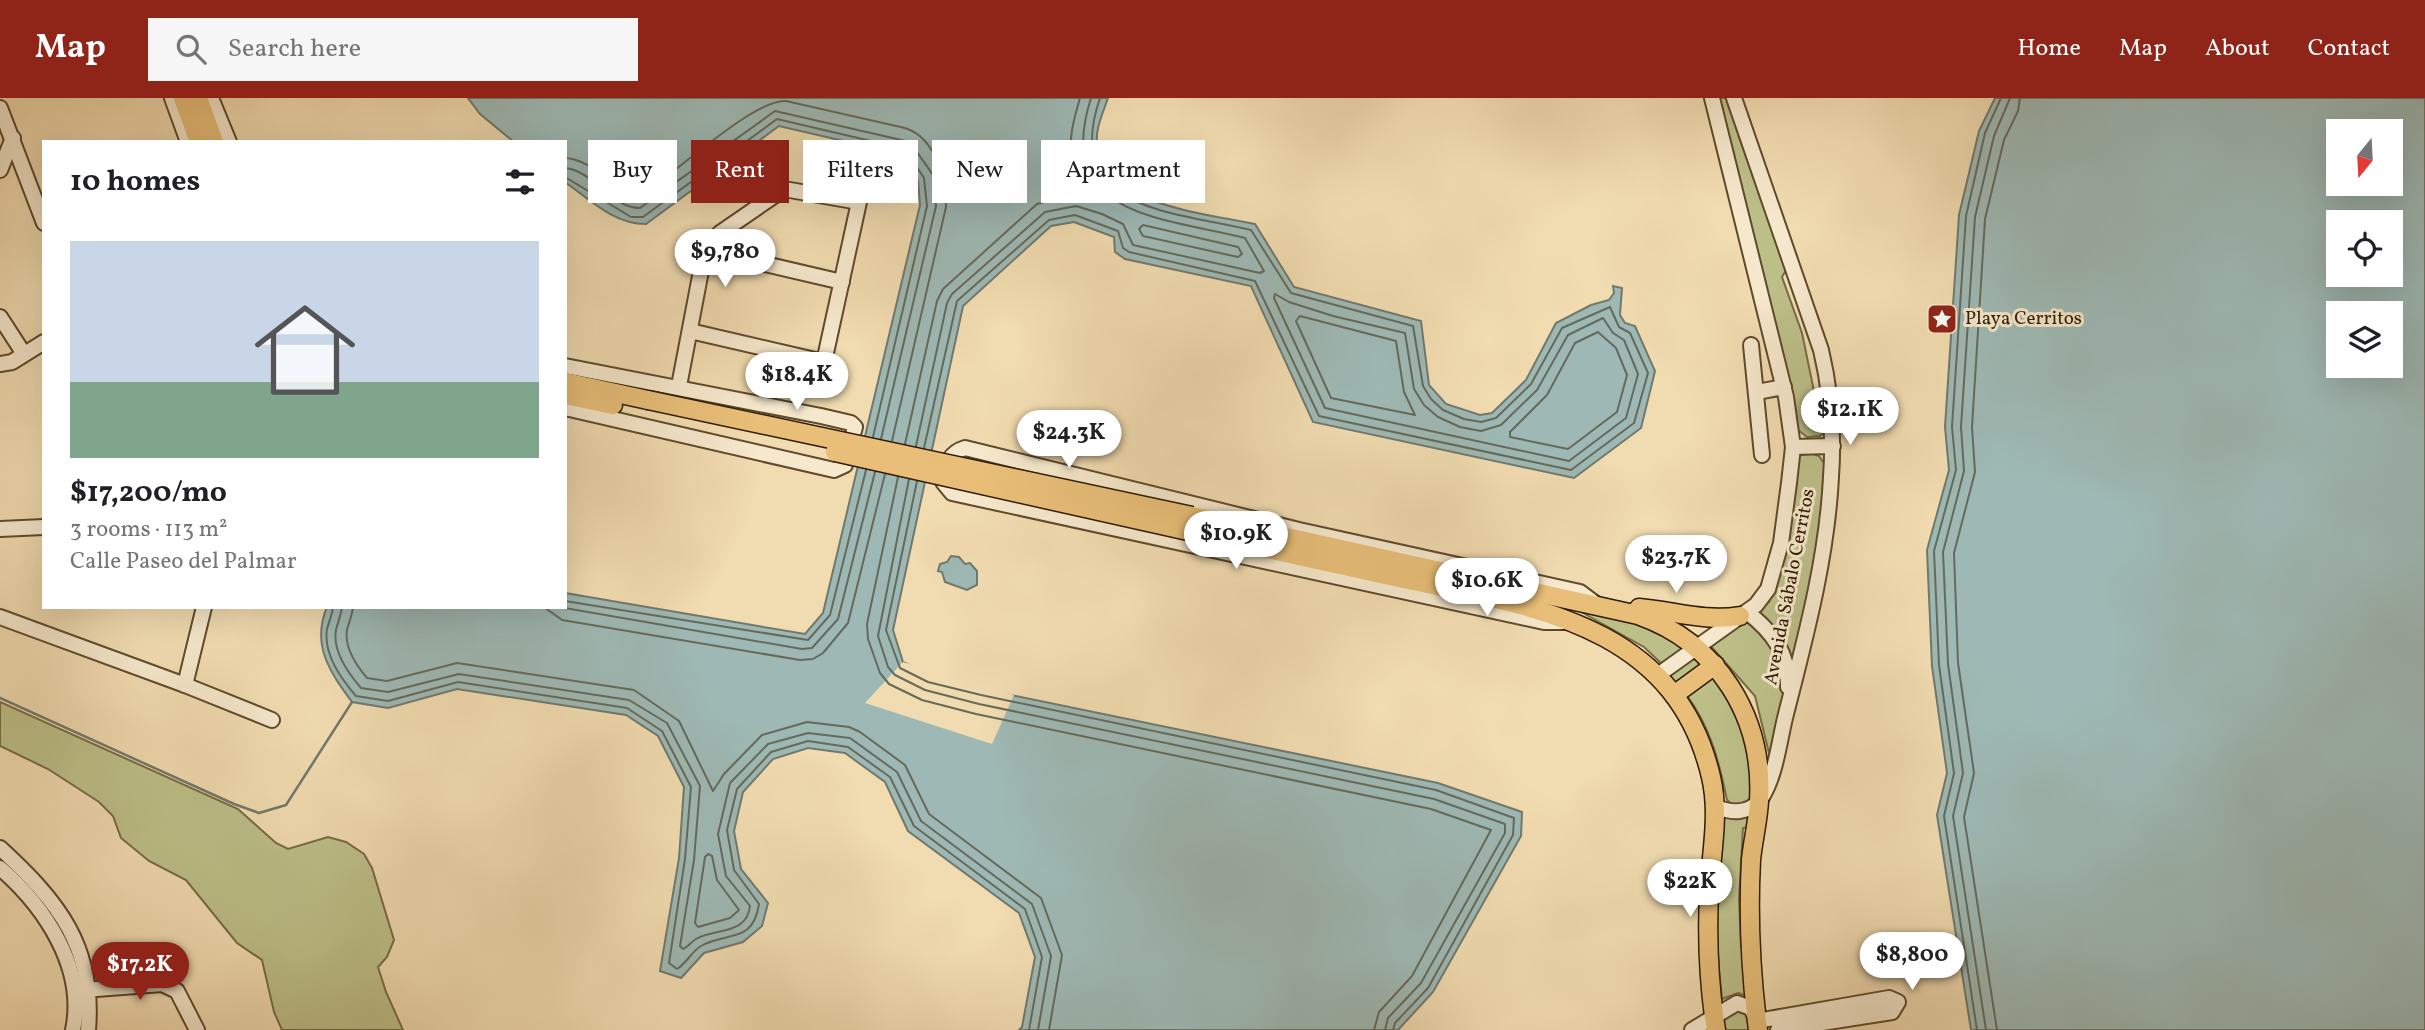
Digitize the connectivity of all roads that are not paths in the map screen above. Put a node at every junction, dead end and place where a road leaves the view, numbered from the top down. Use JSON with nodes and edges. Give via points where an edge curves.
{"nodes":[{"id":1,"x":172,"y":98,"type":"edge"},
{"id":2,"x":183,"y":98,"type":"edge"},
{"id":3,"x":198,"y":98,"type":"edge"},
{"id":4,"x":211,"y":98,"type":"edge"},
{"id":5,"x":1712,"y":98,"type":"edge"},
{"id":6,"x":1734,"y":98,"type":"edge"},
{"id":7,"x":0,"y":108,"type":"edge"},
{"id":8,"x":13,"y":138,"type":"junction"},
{"id":9,"x":187,"y":140,"type":"edge"},
{"id":10,"x":198,"y":140,"type":"edge"},
{"id":11,"x":213,"y":140,"type":"edge"},
{"id":12,"x":228,"y":140,"type":"edge"},
{"id":13,"x":0,"y":170,"type":"edge"},
{"id":14,"x":42,"y":218,"type":"edge"},
{"id":15,"x":712,"y":248,"type":"junction"},
{"id":16,"x":842,"y":282,"type":"junction"},
{"id":17,"x":0,"y":317,"type":"edge"},
{"id":18,"x":694,"y":332,"type":"junction"},
{"id":19,"x":42,"y":343,"type":"edge"},
{"id":20,"x":1751,"y":345,"type":"dead end"},
{"id":21,"x":24,"y":354,"type":"junction"},
{"id":22,"x":0,"y":364,"type":"edge"},
{"id":23,"x":567,"y":366,"type":"edge"},
{"id":24,"x":567,"y":383,"type":"edge"},
{"id":25,"x":683,"y":387,"type":"junction"},
{"id":26,"x":1784,"y":387,"type":"junction"},
{"id":27,"x":1757,"y":392,"type":"junction"},
{"id":28,"x":567,"y":395,"type":"edge"},
{"id":29,"x":647,"y":406,"type":"junction"},
{"id":30,"x":567,"y":408,"type":"edge"},
{"id":31,"x":1833,"y":446,"type":"junction"},
{"id":32,"x":1793,"y":447,"type":"junction"},
{"id":33,"x":1762,"y":455,"type":"dead end"},
{"id":34,"x":42,"y":527,"type":"edge"},
{"id":35,"x":0,"y":529,"type":"edge"},
{"id":36,"x":1313,"y":551,"type":"junction"},
{"id":37,"x":204,"y":609,"type":"edge"},
{"id":38,"x":1617,"y":609,"type":"junction"},
{"id":39,"x":1744,"y":614,"type":"junction"},
{"id":40,"x":0,"y":617,"type":"edge"},
{"id":41,"x":1695,"y":647,"type":"junction"},
{"id":42,"x":1715,"y":665,"type":"junction"},
{"id":43,"x":1658,"y":675,"type":"junction"},
{"id":44,"x":185,"y":685,"type":"junction"},
{"id":45,"x":1674,"y":695,"type":"junction"},
{"id":46,"x":1786,"y":716,"type":"junction"},
{"id":47,"x":272,"y":720,"type":"dead end"},
{"id":48,"x":1759,"y":801,"type":"junction"},
{"id":49,"x":1716,"y":807,"type":"junction"},
{"id":50,"x":0,"y":848,"type":"edge"},
{"id":51,"x":0,"y":868,"type":"edge"},
{"id":52,"x":83,"y":990,"type":"junction"},
{"id":53,"x":1715,"y":1023,"type":"edge"},
{"id":54,"x":1758,"y":1026,"type":"edge"},
{"id":55,"x":74,"y":1030,"type":"edge"},
{"id":56,"x":88,"y":1030,"type":"edge"},
{"id":57,"x":197,"y":1030,"type":"edge"},
{"id":58,"x":1692,"y":1030,"type":"edge"},
{"id":59,"x":1778,"y":1030,"type":"edge"}],
"edges":[{"from":1,"to":9,"type":"street"},
{"from":2,"to":10,"type":"main road"},
{"from":3,"to":11,"type":"main road"},
{"from":4,"to":12,"type":"street"},
{"from":5,"to":26,"type":"street","name":"Avenida Sábalo Cerritos"},
{"from":6,"to":31,"type":"street","name":"Avenida Sábalo Cerritos","via":[[1821,350],[1830,392]]},
{"from":7,"to":8,"type":"street"},
{"from":8,"to":13,"type":"street"},
{"from":8,"to":14,"type":"street"},
{"from":15,"to":16,"type":"street"},
{"from":15,"to":16,"type":"street","via":[[720,233],[784,189],[859,202]]},
{"from":15,"to":18,"type":"street"},
{"from":16,"to":18,"type":"street","via":[[824,362]]},
{"from":17,"to":21,"type":"street"},
{"from":18,"to":25,"type":"street"},
{"from":19,"to":21,"type":"street"},
{"from":20,"to":27,"type":"street"},
{"from":21,"to":22,"type":"street"},
{"from":23,"to":25,"type":"street"},
{"from":24,"to":29,"type":"main road"},
{"from":25,"to":30,"type":"street","via":[[851,422],[855,428],[845,465],[834,470],[805,466]]},
{"from":26,"to":27,"type":"street"},
{"from":26,"to":32,"type":"street","name":"Avenida Sábalo Cerritos"},
{"from":27,"to":33,"type":"street"},
{"from":28,"to":29,"type":"main road"},
{"from":29,"to":36,"type":"main road","name":"Avenida Sábalo Cerritos","bridge":true},
{"from":31,"to":32,"type":"street"},
{"from":31,"to":46,"type":"street","name":"Avenida Sábalo Cerritos","via":[[1824,541]]},
{"from":32,"to":39,"type":"street","name":"Avenida Sábalo Cerritos","via":[[1775,568],[1763,597]]},
{"from":34,"to":35,"type":"street"},
{"from":36,"to":36,"type":"street","via":[[965,447],[950,456],[942,478],[952,493]]},
{"from":36,"to":38,"type":"main road","name":"Avenida Sábalo Cerritos"},
{"from":36,"to":43,"type":"main road","name":"Avenida Sábalo Cerritos","via":[[1573,620],[1624,648]]},
{"from":37,"to":44,"type":"street"},
{"from":38,"to":39,"type":"main road","via":[[1721,619]]},
{"from":38,"to":41,"type":"main road","name":"Avenida Sábalo Cerritos","via":[[1649,618]]},
{"from":39,"to":41,"type":"street","name":"Avenida Sábalo Cerritos"},
{"from":39,"to":46,"type":"street","via":[[1772,635],[1787,660]]},
{"from":40,"to":44,"type":"street"},
{"from":41,"to":42,"type":"main road","name":"Avenida Sábalo Cerritos"},
{"from":41,"to":43,"type":"street","name":"Avenida Sábalo Cerritos"},
{"from":42,"to":45,"type":"main road"},
{"from":42,"to":48,"type":"main road","name":"Avenida Sábalo Cerritos","via":[[1736,692],[1747,717],[1757,759]]},
{"from":43,"to":45,"type":"main road","name":"Avenida Sábalo Cerritos"},
{"from":44,"to":47,"type":"street"},
{"from":45,"to":49,"type":"main road","name":"Avenida Sábalo Cerritos","via":[[1697,734]]},
{"from":46,"to":48,"type":"street","name":"Avenida Sábalo Cerritos"},
{"from":48,"to":49,"type":"street","via":[[1736,813]]},
{"from":48,"to":54,"type":"main road","name":"Avenida Sábalo Cerritos","via":[[1751,900]]},
{"from":49,"to":53,"type":"main road","name":"Avenida Sábalo Cerritos","via":[[1709,897]]},
{"from":50,"to":52,"type":"street","via":[[68,925],[80,950]]},
{"from":51,"to":52,"type":"street","via":[[52,929]]},
{"from":52,"to":55,"type":"street"},
{"from":52,"to":56,"type":"street"},
{"from":52,"to":57,"type":"street","via":[[162,984],[177,991]]},
{"from":53,"to":54,"type":"street","via":[[1730,1005],[1740,1003],[1751,1008]]},
{"from":53,"to":58,"type":"street"},
{"from":54,"to":59,"type":"street","via":[[1889,998],[1898,1002],[1892,1012]]}]}
